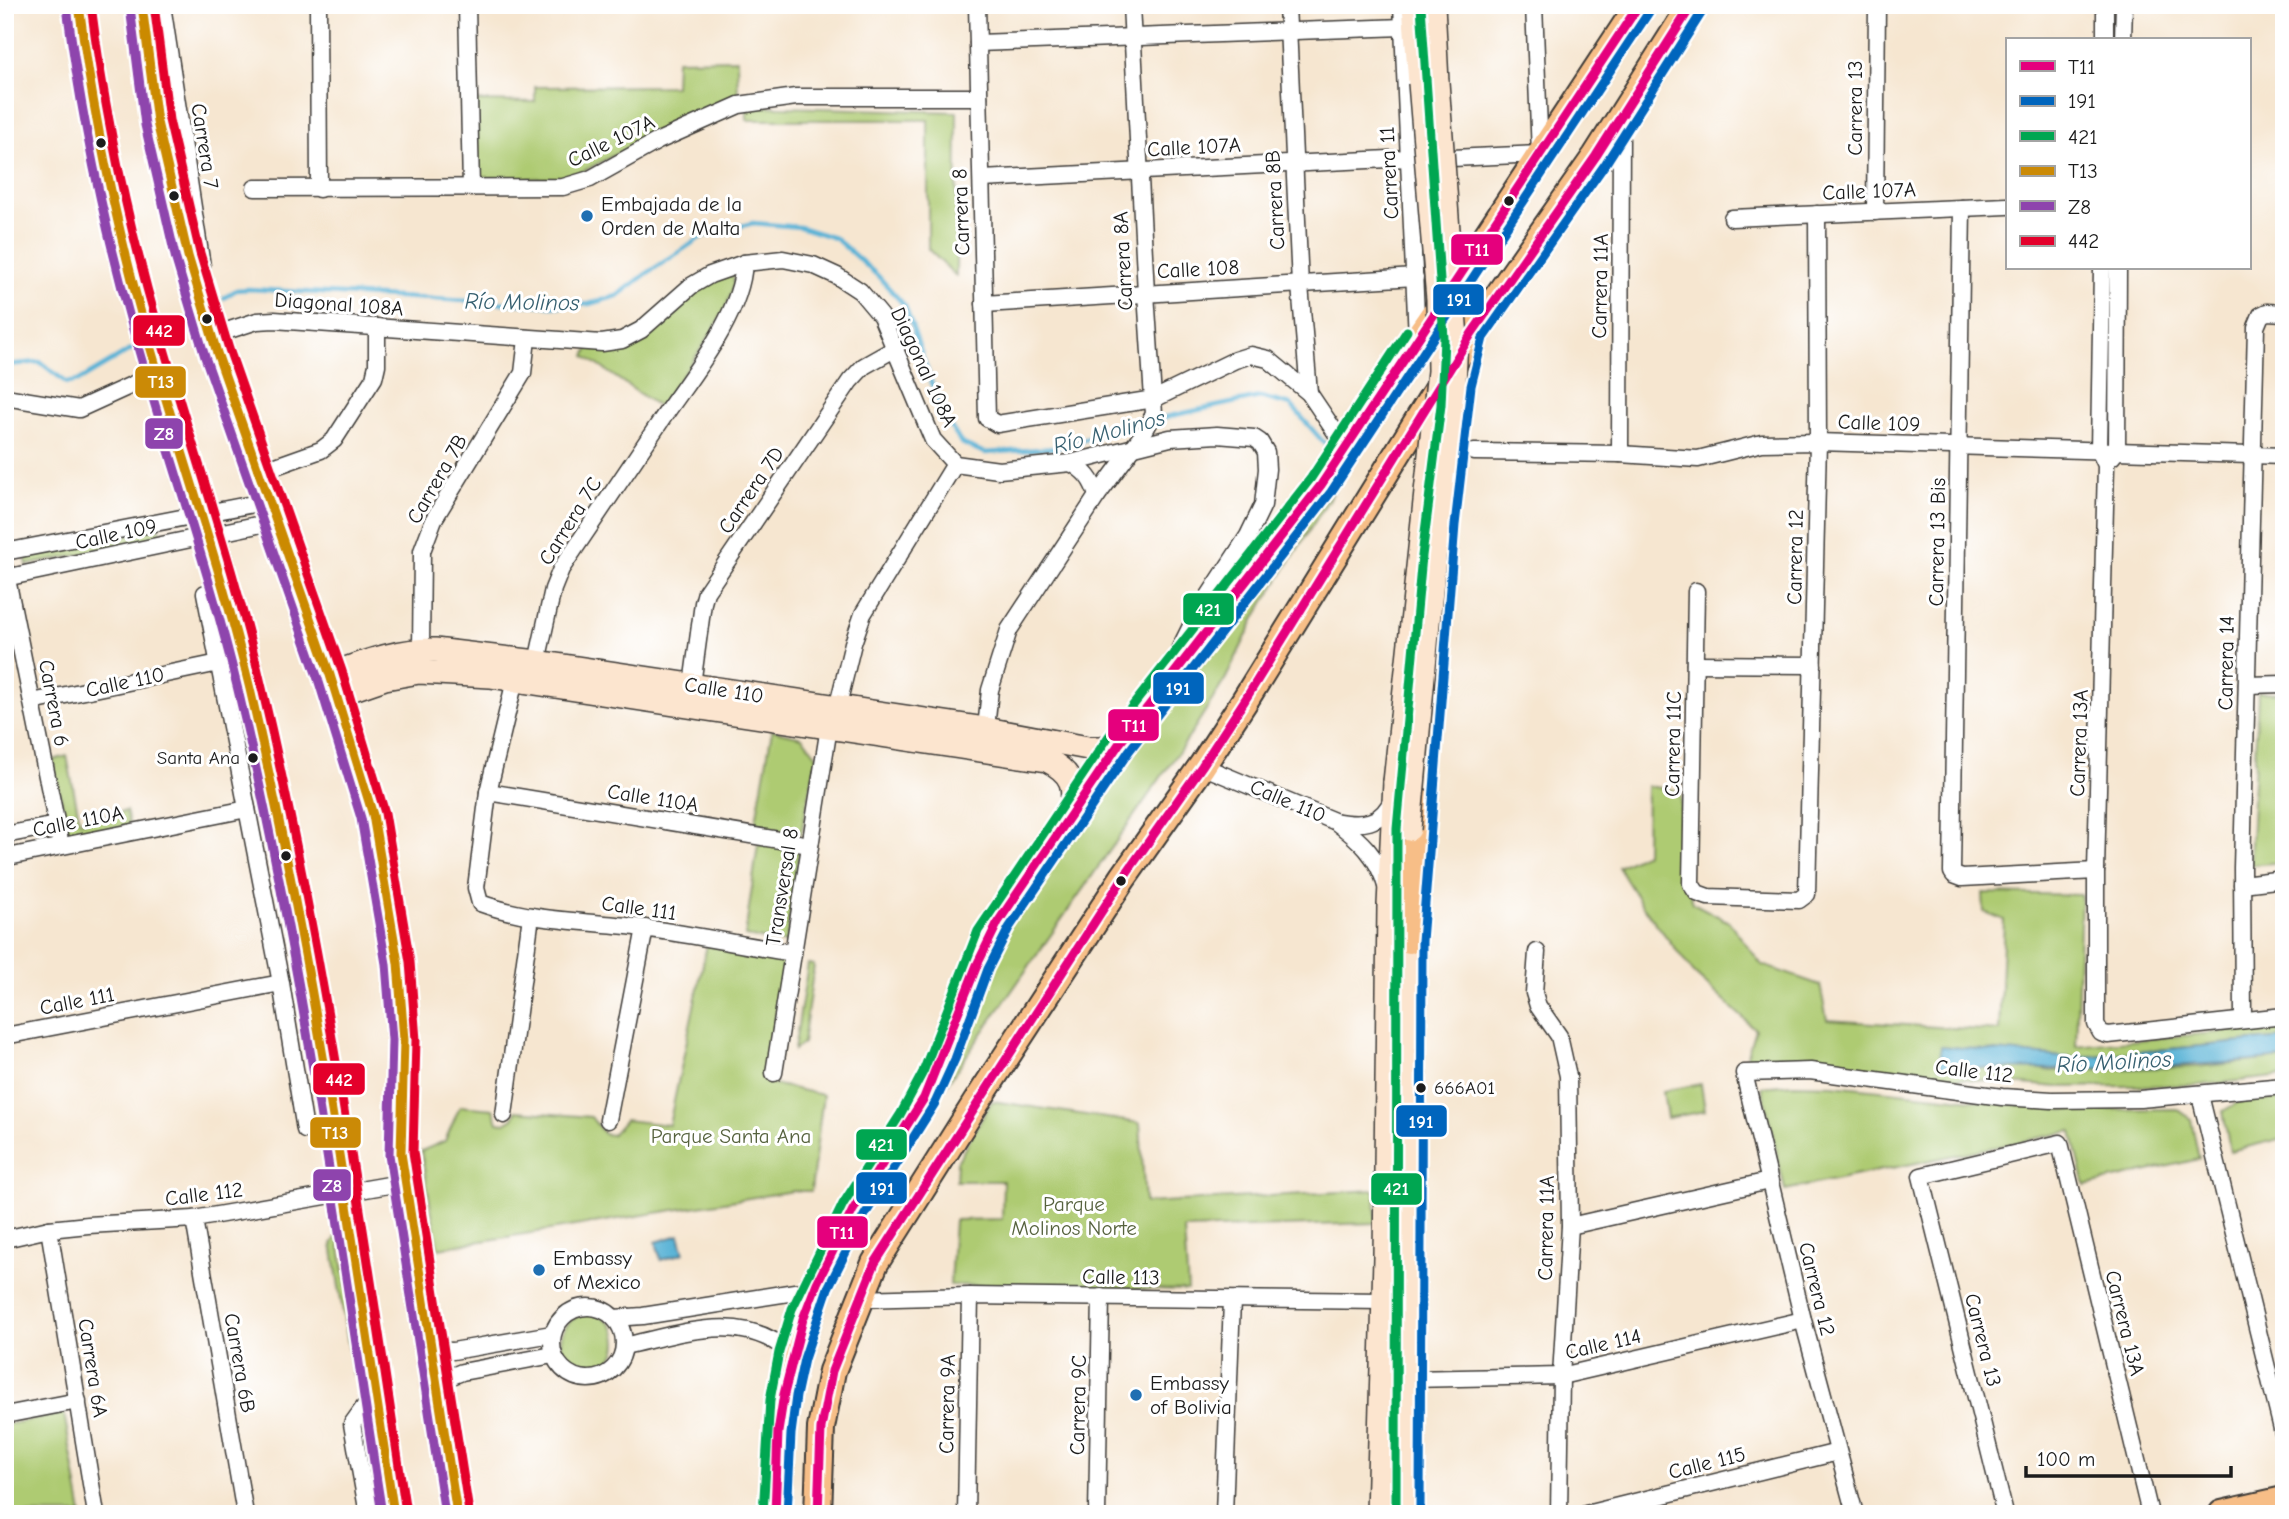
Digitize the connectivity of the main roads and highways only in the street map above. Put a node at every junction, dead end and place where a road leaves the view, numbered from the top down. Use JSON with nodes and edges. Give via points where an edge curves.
{"nodes":[{"id":1,"x":79,"y":5,"type":"edge"},
{"id":2,"x":142,"y":5,"type":"edge"},
{"id":3,"x":1414,"y":5,"type":"edge"},
{"id":4,"x":1433,"y":5,"type":"edge"},
{"id":5,"x":1639,"y":5,"type":"edge"},
{"id":6,"x":1692,"y":5,"type":"edge"},
{"id":7,"x":1428,"y":82,"type":"junction"},
{"id":8,"x":1472,"y":333,"type":"junction"},
{"id":9,"x":333,"y":685,"type":"junction"},
{"id":10,"x":833,"y":718,"type":"junction"},
{"id":11,"x":984,"y":740,"type":"junction"},
{"id":12,"x":1119,"y":744,"type":"junction"},
{"id":13,"x":1070,"y":815,"type":"junction"},
{"id":14,"x":1410,"y":940,"type":"junction"},
{"id":15,"x":2284,"y":1500,"type":"edge"},
{"id":16,"x":394,"y":1514,"type":"edge"},
{"id":17,"x":457,"y":1514,"type":"edge"},
{"id":18,"x":775,"y":1514,"type":"edge"},
{"id":19,"x":818,"y":1514,"type":"edge"},
{"id":20,"x":1378,"y":1514,"type":"edge"},
{"id":21,"x":1408,"y":1514,"type":"edge"},
{"id":22,"x":2222,"y":1514,"type":"edge"}],
"edges":[{"from":1,"to":16,"type":"main road","via":[[99,144],[158,373],[249,685],[284,842],[346,1193]]},
{"from":2,"to":9,"type":"main road","via":[[157,122],[198,293]]},
{"from":3,"to":7,"type":"main road"},
{"from":4,"to":7,"type":"main road"},
{"from":5,"to":12,"type":"main road","via":[[1346,448],[1283,536]]},
{"from":6,"to":8,"type":"main road","via":[[1538,242]]},
{"from":7,"to":14,"type":"main road","bridge":true,"via":[[1456,338],[1409,829]]},
{"from":7,"to":20,"type":"main road","bridge":true,"via":[[1439,371],[1394,787]]},
{"from":8,"to":14,"type":"main road","via":[[1459,384],[1443,524]]},
{"from":8,"to":19,"type":"main road","via":[[1202,766],[983,1092],[875,1263],[831,1371],[821,1428]]},
{"from":9,"to":10,"type":"main road","name":"Calle 110","via":[[419,672],[490,676]]},
{"from":9,"to":10,"type":"main road","name":"Calle 110","via":[[387,657],[421,650],[692,685]]},
{"from":9,"to":17,"type":"main road","via":[[373,815],[398,963],[404,1040],[401,1153],[394,1184],[432,1350]]},
{"from":10,"to":11,"type":"main road","name":"Calle 110"},
{"from":11,"to":12,"type":"main road","name":"Calle 110","via":[[1088,748]]},
{"from":11,"to":13,"type":"main road","name":"Calle 110","via":[[1058,766],[1073,788]]},
{"from":12,"to":13,"type":"main road"},
{"from":13,"to":18,"type":"main road","via":[[989,937],[942,1061],[854,1209],[814,1289],[791,1354],[782,1402]]},
{"from":14,"to":21,"type":"main road"},
{"from":15,"to":22,"type":"main road"}]}
